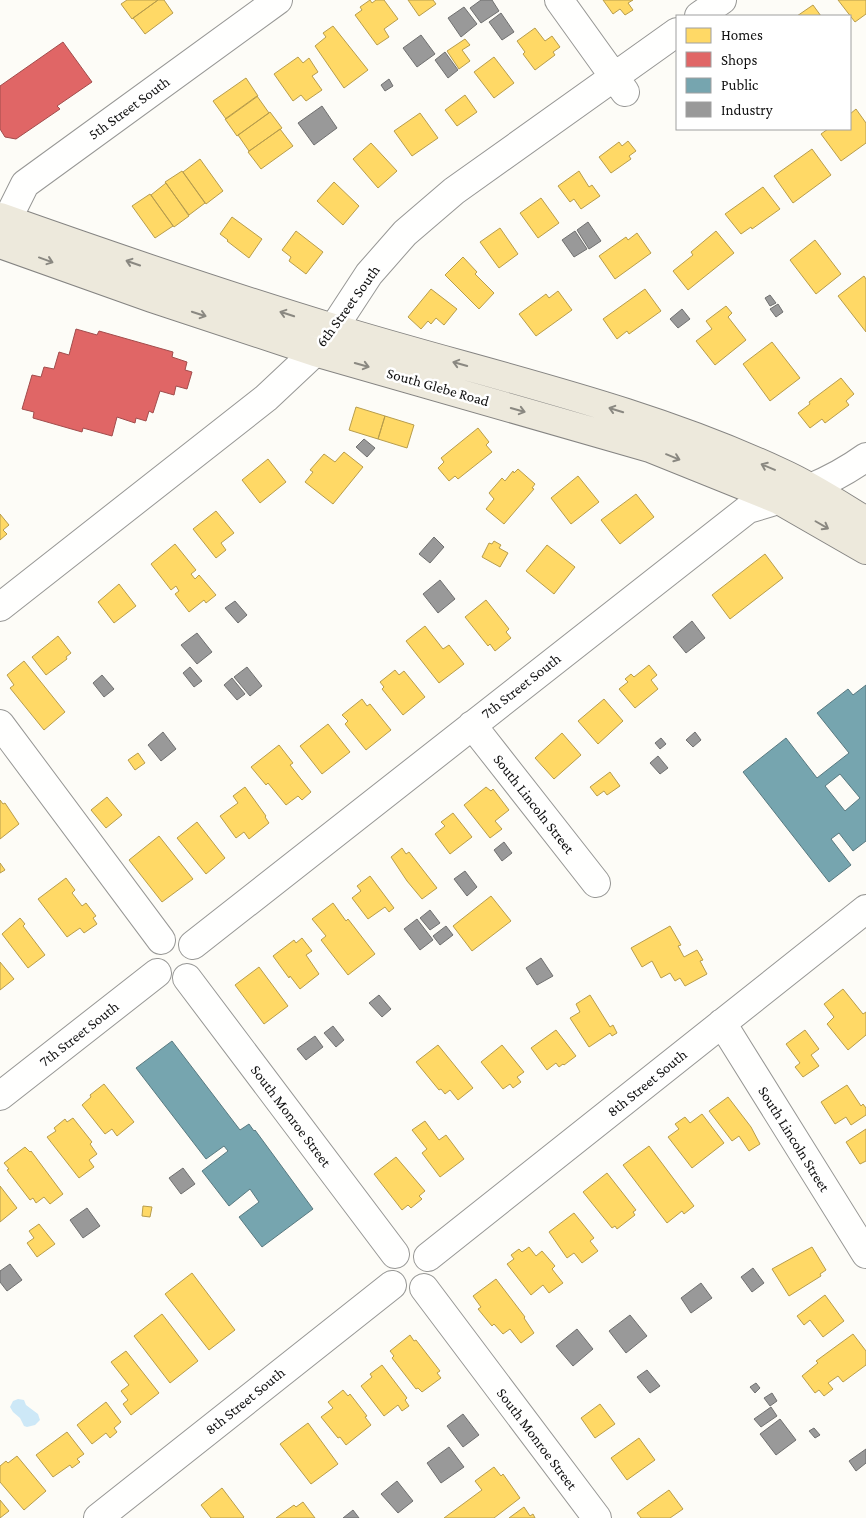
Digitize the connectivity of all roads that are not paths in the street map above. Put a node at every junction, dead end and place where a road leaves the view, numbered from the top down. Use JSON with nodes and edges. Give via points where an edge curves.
{"nodes":[{"id":1,"x":278,"y":0,"type":"edge"},
{"id":2,"x":560,"y":0,"type":"edge"},
{"id":3,"x":722,"y":0,"type":"edge"},
{"id":4,"x":700,"y":15,"type":"edge"},
{"id":5,"x":676,"y":33,"type":"edge"},
{"id":6,"x":620,"y":84,"type":"junction"},
{"id":7,"x":2,"y":228,"type":"edge"},
{"id":8,"x":333,"y":328,"type":"junction"},
{"id":9,"x":315,"y":352,"type":"junction"},
{"id":10,"x":866,"y":457,"type":"edge"},
{"id":11,"x":812,"y":488,"type":"junction"},
{"id":12,"x":779,"y":500,"type":"junction"},
{"id":13,"x":866,"y":521,"type":"edge"},
{"id":14,"x":866,"y":550,"type":"edge"},
{"id":15,"x":0,"y":607,"type":"edge"},
{"id":16,"x":0,"y":724,"type":"edge"},
{"id":17,"x":472,"y":725,"type":"junction"},
{"id":18,"x":596,"y":882,"type":"dead end"},
{"id":19,"x":866,"y":909,"type":"edge"},
{"id":20,"x":162,"y":940,"type":"junction"},
{"id":21,"x":193,"y":945,"type":"junction"},
{"id":22,"x":157,"y":973,"type":"junction"},
{"id":23,"x":187,"y":978,"type":"junction"},
{"id":24,"x":722,"y":1023,"type":"junction"},
{"id":25,"x":0,"y":1096,"type":"edge"},
{"id":26,"x":395,"y":1254,"type":"junction"},
{"id":27,"x":866,"y":1254,"type":"edge"},
{"id":28,"x":428,"y":1257,"type":"junction"},
{"id":29,"x":392,"y":1285,"type":"junction"},
{"id":30,"x":424,"y":1288,"type":"junction"},
{"id":31,"x":98,"y":1518,"type":"edge"},
{"id":32,"x":597,"y":1518,"type":"edge"}],
"edges":[{"from":1,"to":7,"type":"street","name":"5th Street South","via":[[25,184]]},
{"from":2,"to":6,"type":"street"},
{"from":3,"to":4,"type":"street"},
{"from":5,"to":6,"type":"street","name":"6th Street South"},
{"from":6,"to":8,"type":"street","name":"6th Street South","via":[[454,191],[405,233],[369,274]]},
{"from":8,"to":7,"type":"main road","name":"South Glebe Road","one_way":true},
{"from":7,"to":9,"type":"main road","name":"South Glebe Road","one_way":true,"via":[[152,298]]},
{"from":8,"to":9,"type":"street","name":"6th Street South"},
{"from":11,"to":8,"type":"main road","name":"South Glebe Road","one_way":true,"via":[[664,425]]},
{"from":9,"to":12,"type":"main road","name":"South Glebe Road","one_way":true,"via":[[650,448]]},
{"from":9,"to":15,"type":"street","name":"6th Street South","via":[[266,398]]},
{"from":10,"to":11,"type":"street","name":"7th Street South"},
{"from":11,"to":12,"type":"street","name":"7th Street South"},
{"from":11,"to":13,"type":"main road","name":"South Glebe Road"},
{"from":12,"to":14,"type":"main road","name":"South Glebe Road","one_way":true},
{"from":12,"to":17,"type":"street","name":"7th Street South","via":[[748,509]]},
{"from":16,"to":20,"type":"street"},
{"from":17,"to":18,"type":"street","name":"South Lincoln Street"},
{"from":17,"to":21,"type":"street","name":"7th Street South"},
{"from":19,"to":24,"type":"street","name":"8th Street South"},
{"from":20,"to":21,"type":"street","via":[[182,938]]},
{"from":20,"to":22,"type":"street","via":[[154,952]]},
{"from":21,"to":23,"type":"street","via":[[196,967]]},
{"from":22,"to":23,"type":"street","via":[[168,980]]},
{"from":22,"to":25,"type":"street","name":"7th Street South"},
{"from":23,"to":26,"type":"street","name":"South Monroe Street"},
{"from":24,"to":27,"type":"street","name":"South Lincoln Street"},
{"from":24,"to":28,"type":"street","name":"8th Street South"},
{"from":26,"to":28,"type":"street","via":[[408,1249]]},
{"from":26,"to":29,"type":"street","via":[[387,1272]]},
{"from":28,"to":30,"type":"street","via":[[431,1271]]},
{"from":29,"to":30,"type":"street","via":[[404,1293]]},
{"from":29,"to":31,"type":"street","name":"8th Street South"},
{"from":30,"to":32,"type":"street","name":"South Monroe Street"}]}
